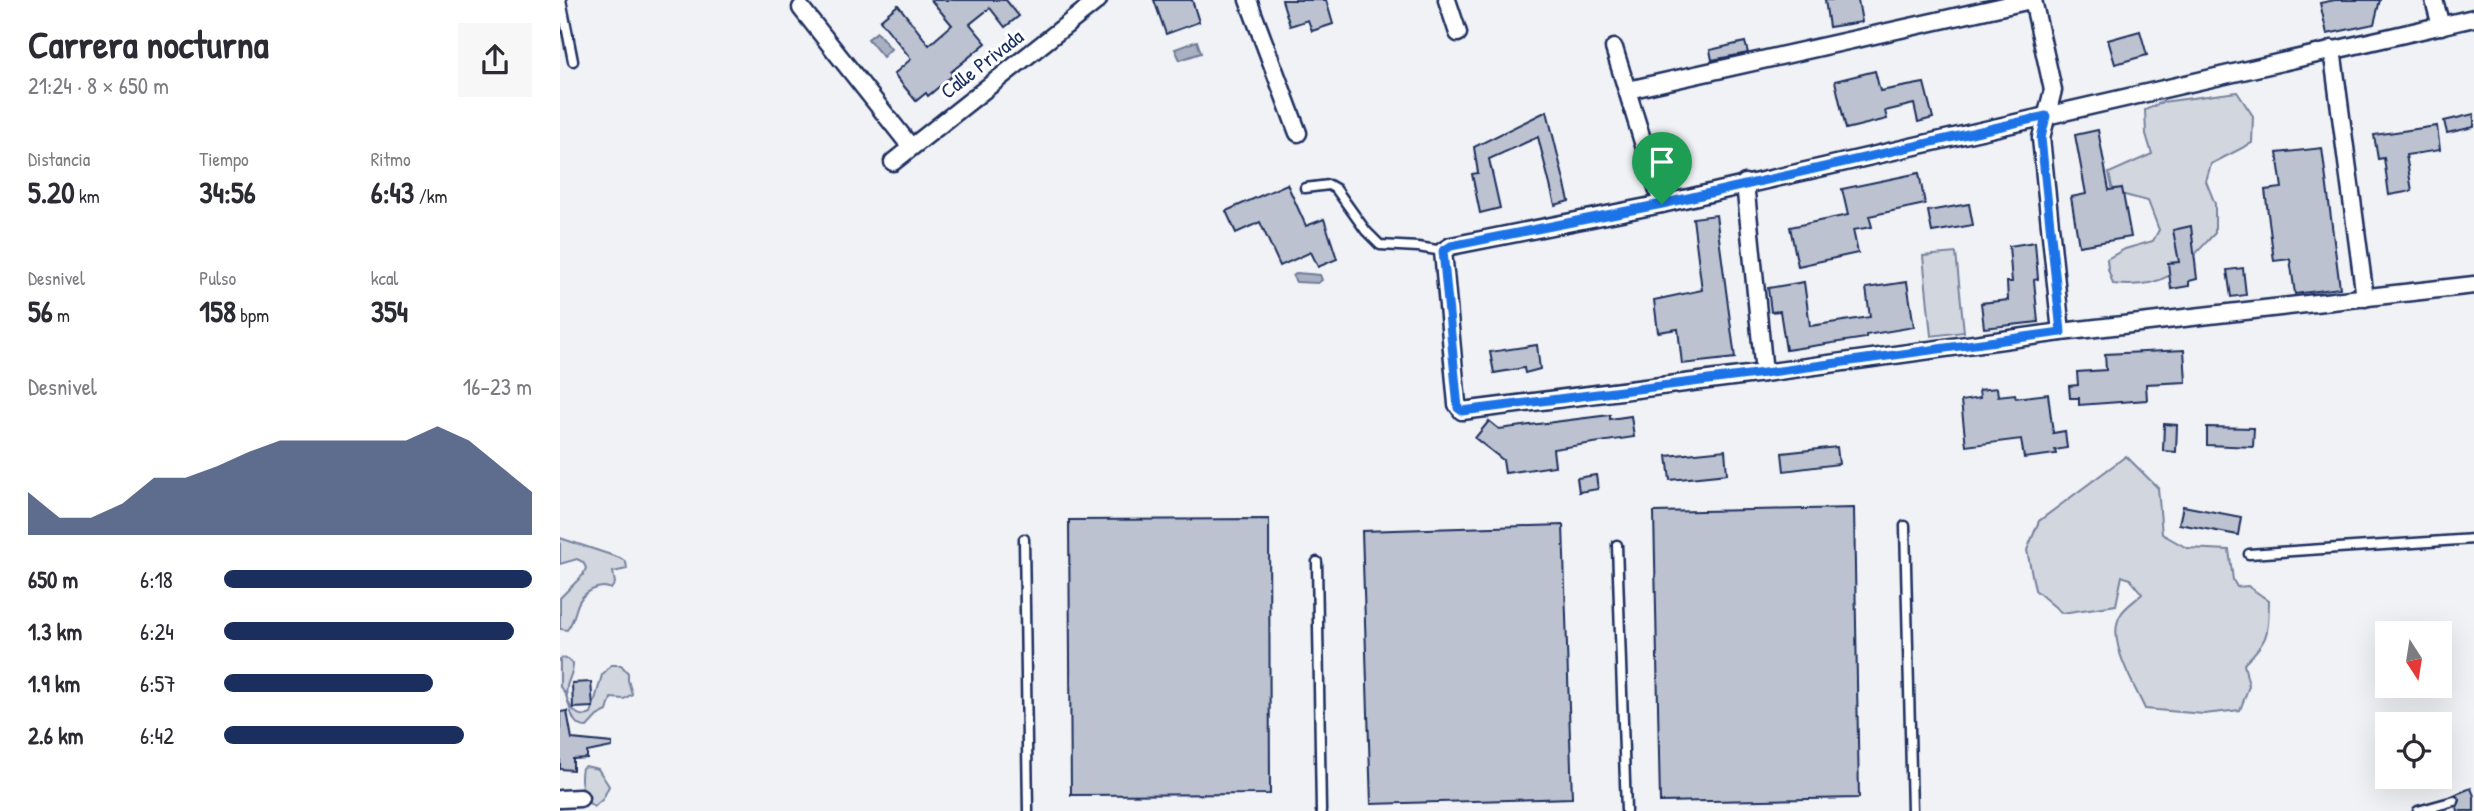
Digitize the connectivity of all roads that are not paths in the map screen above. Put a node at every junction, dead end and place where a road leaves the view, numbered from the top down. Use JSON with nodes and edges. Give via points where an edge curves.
{"nodes":[{"id":1,"x":561,"y":0,"type":"edge"},
{"id":2,"x":1098,"y":0,"type":"edge"},
{"id":3,"x":1248,"y":0,"type":"edge"},
{"id":4,"x":1447,"y":0,"type":"edge"},
{"id":5,"x":2032,"y":0,"type":"edge"},
{"id":6,"x":2434,"y":0,"type":"edge"},
{"id":7,"x":801,"y":8,"type":"dead end"},
{"id":8,"x":2474,"y":19,"type":"edge"},
{"id":9,"x":2441,"y":26,"type":"junction"},
{"id":10,"x":1458,"y":33,"type":"dead end"},
{"id":11,"x":1615,"y":48,"type":"dead end"},
{"id":12,"x":2332,"y":49,"type":"junction"},
{"id":13,"x":573,"y":61,"type":"dead end"},
{"id":14,"x":1629,"y":90,"type":"junction"},
{"id":15,"x":2046,"y":116,"type":"junction"},
{"id":16,"x":1298,"y":133,"type":"dead end"},
{"id":17,"x":911,"y":147,"type":"junction"},
{"id":18,"x":892,"y":162,"type":"dead end"},
{"id":19,"x":1745,"y":183,"type":"junction"},
{"id":20,"x":1305,"y":188,"type":"dead end"},
{"id":21,"x":1662,"y":204,"type":"junction"},
{"id":22,"x":1443,"y":251,"type":"junction"},
{"id":23,"x":2474,"y":285,"type":"edge"},
{"id":24,"x":2365,"y":298,"type":"junction"},
{"id":25,"x":2061,"y":332,"type":"junction"},
{"id":26,"x":1764,"y":373,"type":"junction"},
{"id":27,"x":1905,"y":526,"type":"dead end"},
{"id":28,"x":2474,"y":539,"type":"edge"},
{"id":29,"x":1024,"y":540,"type":"dead end"},
{"id":30,"x":1617,"y":545,"type":"dead end"},
{"id":31,"x":2249,"y":554,"type":"dead end"},
{"id":32,"x":1317,"y":562,"type":"dead end"},
{"id":33,"x":580,"y":798,"type":"dead end"},
{"id":34,"x":560,"y":799,"type":"edge"},
{"id":35,"x":2454,"y":801,"type":"dead end"},
{"id":36,"x":1028,"y":811,"type":"edge"},
{"id":37,"x":1321,"y":811,"type":"edge"},
{"id":38,"x":1626,"y":811,"type":"edge"},
{"id":39,"x":1912,"y":811,"type":"edge"},
{"id":40,"x":2418,"y":811,"type":"edge"}],
"edges":[{"from":1,"to":13,"type":"lane"},
{"from":2,"to":17,"type":"street","name":"Calle Privada"},
{"from":3,"to":16,"type":"street"},
{"from":4,"to":10,"type":"street"},
{"from":5,"to":14,"type":"street"},
{"from":5,"to":15,"type":"street","via":[[2053,90]]},
{"from":6,"to":9,"type":"street"},
{"from":7,"to":17,"type":"street"},
{"from":8,"to":9,"type":"street"},
{"from":9,"to":12,"type":"street"},
{"from":11,"to":14,"type":"street"},
{"from":12,"to":15,"type":"street"},
{"from":12,"to":24,"type":"street"},
{"from":14,"to":21,"type":"street"},
{"from":15,"to":19,"type":"street"},
{"from":15,"to":25,"type":"street","via":[[2041,138]]},
{"from":17,"to":18,"type":"street","name":"Calle Privada"},
{"from":19,"to":21,"type":"street"},
{"from":19,"to":26,"type":"street"},
{"from":20,"to":22,"type":"lane","via":[[1329,185],[1336,189],[1380,245]]},
{"from":21,"to":22,"type":"street"},
{"from":22,"to":26,"type":"street","via":[[1459,410]]},
{"from":23,"to":24,"type":"street"},
{"from":24,"to":25,"type":"street"},
{"from":25,"to":26,"type":"street"},
{"from":27,"to":39,"type":"lane"},
{"from":28,"to":31,"type":"lane"},
{"from":29,"to":36,"type":"lane"},
{"from":30,"to":38,"type":"lane"},
{"from":32,"to":37,"type":"lane"},
{"from":33,"to":34,"type":"street"},
{"from":35,"to":40,"type":"lane"}]}
